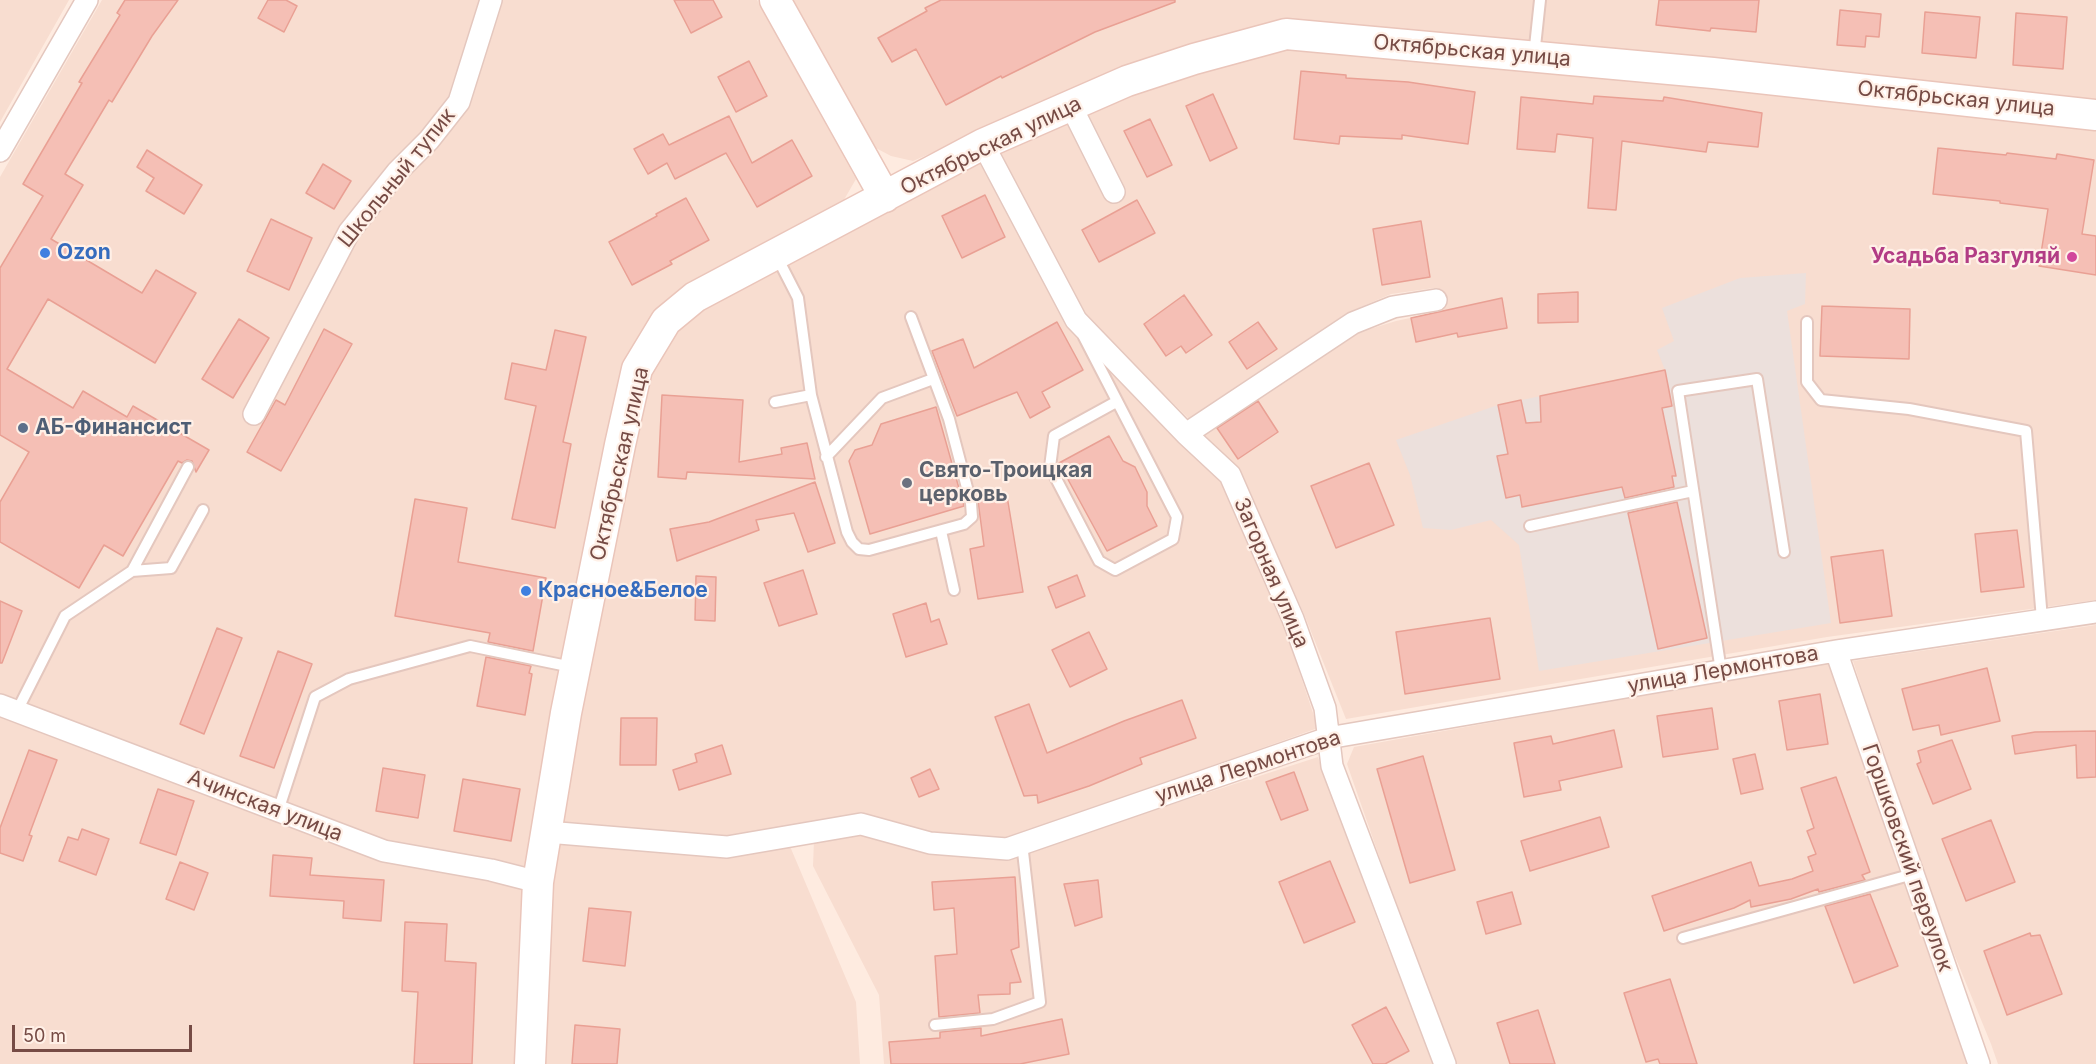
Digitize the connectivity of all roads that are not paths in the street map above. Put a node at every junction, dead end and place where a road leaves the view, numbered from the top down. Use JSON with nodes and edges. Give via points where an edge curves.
{"nodes":[{"id":1,"x":87,"y":0,"type":"edge"},
{"id":2,"x":491,"y":0,"type":"edge"},
{"id":3,"x":775,"y":0,"type":"edge"},
{"id":4,"x":1540,"y":0,"type":"edge"},
{"id":5,"x":1534,"y":56,"type":"junction"},
{"id":6,"x":1071,"y":106,"type":"junction"},
{"id":7,"x":2096,"y":115,"type":"edge"},
{"id":8,"x":983,"y":144,"type":"junction"},
{"id":9,"x":0,"y":151,"type":"edge"},
{"id":10,"x":1114,"y":192,"type":"dead end"},
{"id":11,"x":885,"y":197,"type":"junction"},
{"id":12,"x":776,"y":254,"type":"junction"},
{"id":13,"x":1436,"y":300,"type":"dead end"},
{"id":14,"x":911,"y":317,"type":"dead end"},
{"id":15,"x":1076,"y":320,"type":"junction"},
{"id":16,"x":1807,"y":321,"type":"dead end"},
{"id":17,"x":933,"y":379,"type":"junction"},
{"id":18,"x":811,"y":395,"type":"junction"},
{"id":19,"x":776,"y":402,"type":"dead end"},
{"id":20,"x":1116,"y":402,"type":"junction"},
{"id":21,"x":254,"y":414,"type":"dead end"},
{"id":22,"x":1186,"y":434,"type":"junction"},
{"id":23,"x":826,"y":456,"type":"junction"},
{"id":24,"x":188,"y":467,"type":"dead end"},
{"id":25,"x":1693,"y":491,"type":"junction"},
{"id":26,"x":202,"y":510,"type":"dead end"},
{"id":27,"x":1530,"y":526,"type":"dead end"},
{"id":28,"x":941,"y":531,"type":"junction"},
{"id":29,"x":1784,"y":552,"type":"dead end"},
{"id":30,"x":132,"y":571,"type":"junction"},
{"id":31,"x":954,"y":590,"type":"dead end"},
{"id":32,"x":2096,"y":612,"type":"edge"},
{"id":33,"x":2042,"y":619,"type":"junction"},
{"id":34,"x":1836,"y":651,"type":"junction"},
{"id":35,"x":576,"y":667,"type":"junction"},
{"id":36,"x":1721,"y":671,"type":"junction"},
{"id":37,"x":8,"y":708,"type":"edge"},
{"id":38,"x":1328,"y":738,"type":"junction"},
{"id":39,"x":278,"y":811,"type":"junction"},
{"id":40,"x":547,"y":832,"type":"junction"},
{"id":41,"x":1022,"y":843,"type":"junction"},
{"id":42,"x":1913,"y":874,"type":"junction"},
{"id":43,"x":538,"y":882,"type":"junction"},
{"id":44,"x":1683,"y":938,"type":"dead end"},
{"id":45,"x":935,"y":1025,"type":"dead end"},
{"id":46,"x":530,"y":1064,"type":"edge"},
{"id":47,"x":1445,"y":1064,"type":"edge"},
{"id":48,"x":1979,"y":1064,"type":"edge"}],
"edges":[{"from":1,"to":9,"type":"street"},
{"from":2,"to":21,"type":"street","name":"Школьный тупик","via":[[459,102],[349,232]]},
{"from":3,"to":11,"type":"street"},
{"from":4,"to":5,"type":"lane"},
{"from":5,"to":6,"type":"street","name":"Октябрьская улица","via":[[1286,34],[1127,81]]},
{"from":5,"to":7,"type":"street","name":"Октябрьская улица"},
{"from":6,"to":8,"type":"street","name":"Октябрьская улица"},
{"from":6,"to":10,"type":"street"},
{"from":8,"to":11,"type":"street","name":"Октябрьская улица"},
{"from":8,"to":15,"type":"street","name":"Загорная улица"},
{"from":11,"to":12,"type":"street","name":"Октябрьская улица"},
{"from":12,"to":18,"type":"lane","via":[[798,298]]},
{"from":12,"to":35,"type":"street","name":"Октябрьская улица","via":[[695,297],[666,321],[637,369]]},
{"from":13,"to":22,"type":"street","via":[[1393,307],[1353,323]]},
{"from":14,"to":17,"type":"lane"},
{"from":15,"to":20,"type":"lane"},
{"from":15,"to":22,"type":"street","name":"Загорная улица"},
{"from":16,"to":33,"type":"lane","via":[[1807,382],[1821,400],[1909,409],[2026,431]]},
{"from":17,"to":23,"type":"lane","via":[[882,398]]},
{"from":17,"to":28,"type":"lane","via":[[949,419],[972,517],[964,524]]},
{"from":18,"to":19,"type":"lane"},
{"from":18,"to":23,"type":"lane"},
{"from":20,"to":20,"type":"lane","via":[[1177,517],[1173,539],[1115,570],[1099,561],[1050,467],[1054,436]]},
{"from":22,"to":38,"type":"street","name":"Загорная улица","via":[[1230,475],[1293,619],[1325,708]]},
{"from":23,"to":28,"type":"lane","via":[[847,532],[859,549],[869,550]]},
{"from":24,"to":30,"type":"lane"},
{"from":25,"to":27,"type":"lane"},
{"from":25,"to":29,"type":"lane","via":[[1678,390],[1757,379]]},
{"from":25,"to":36,"type":"lane"},
{"from":26,"to":30,"type":"lane","via":[[171,568]]},
{"from":28,"to":31,"type":"lane"},
{"from":30,"to":37,"type":"lane","via":[[65,616]]},
{"from":32,"to":33,"type":"street","name":"улица Лермонтова"},
{"from":33,"to":34,"type":"street","name":"улица Лермонтова"},
{"from":34,"to":36,"type":"street","name":"улица Лермонтова"},
{"from":34,"to":42,"type":"street","name":"Горшковский переулок"},
{"from":35,"to":39,"type":"lane","via":[[470,646],[349,679],[315,698]]},
{"from":35,"to":40,"type":"street","name":"Октябрьская улица"},
{"from":36,"to":38,"type":"street","name":"улица Лермонтова"},
{"from":37,"to":39,"type":"street","name":"Ачинская улица"},
{"from":38,"to":41,"type":"street","name":"улица Лермонтова"},
{"from":38,"to":47,"type":"street","name":"Загорная улица","via":[[1332,766]]},
{"from":39,"to":43,"type":"street","name":"Ачинская улица","via":[[384,851]]},
{"from":40,"to":41,"type":"street","name":"улица Лермонтова","via":[[727,847],[861,824],[930,843],[1007,849]]},
{"from":40,"to":43,"type":"street","name":"Октябрьская улица"},
{"from":41,"to":45,"type":"lane","via":[[1040,1002],[993,1019]]},
{"from":42,"to":44,"type":"lane"},
{"from":42,"to":48,"type":"street","name":"Горшковский переулок"},
{"from":43,"to":46,"type":"street","name":"Октябрьская улица"}]}
